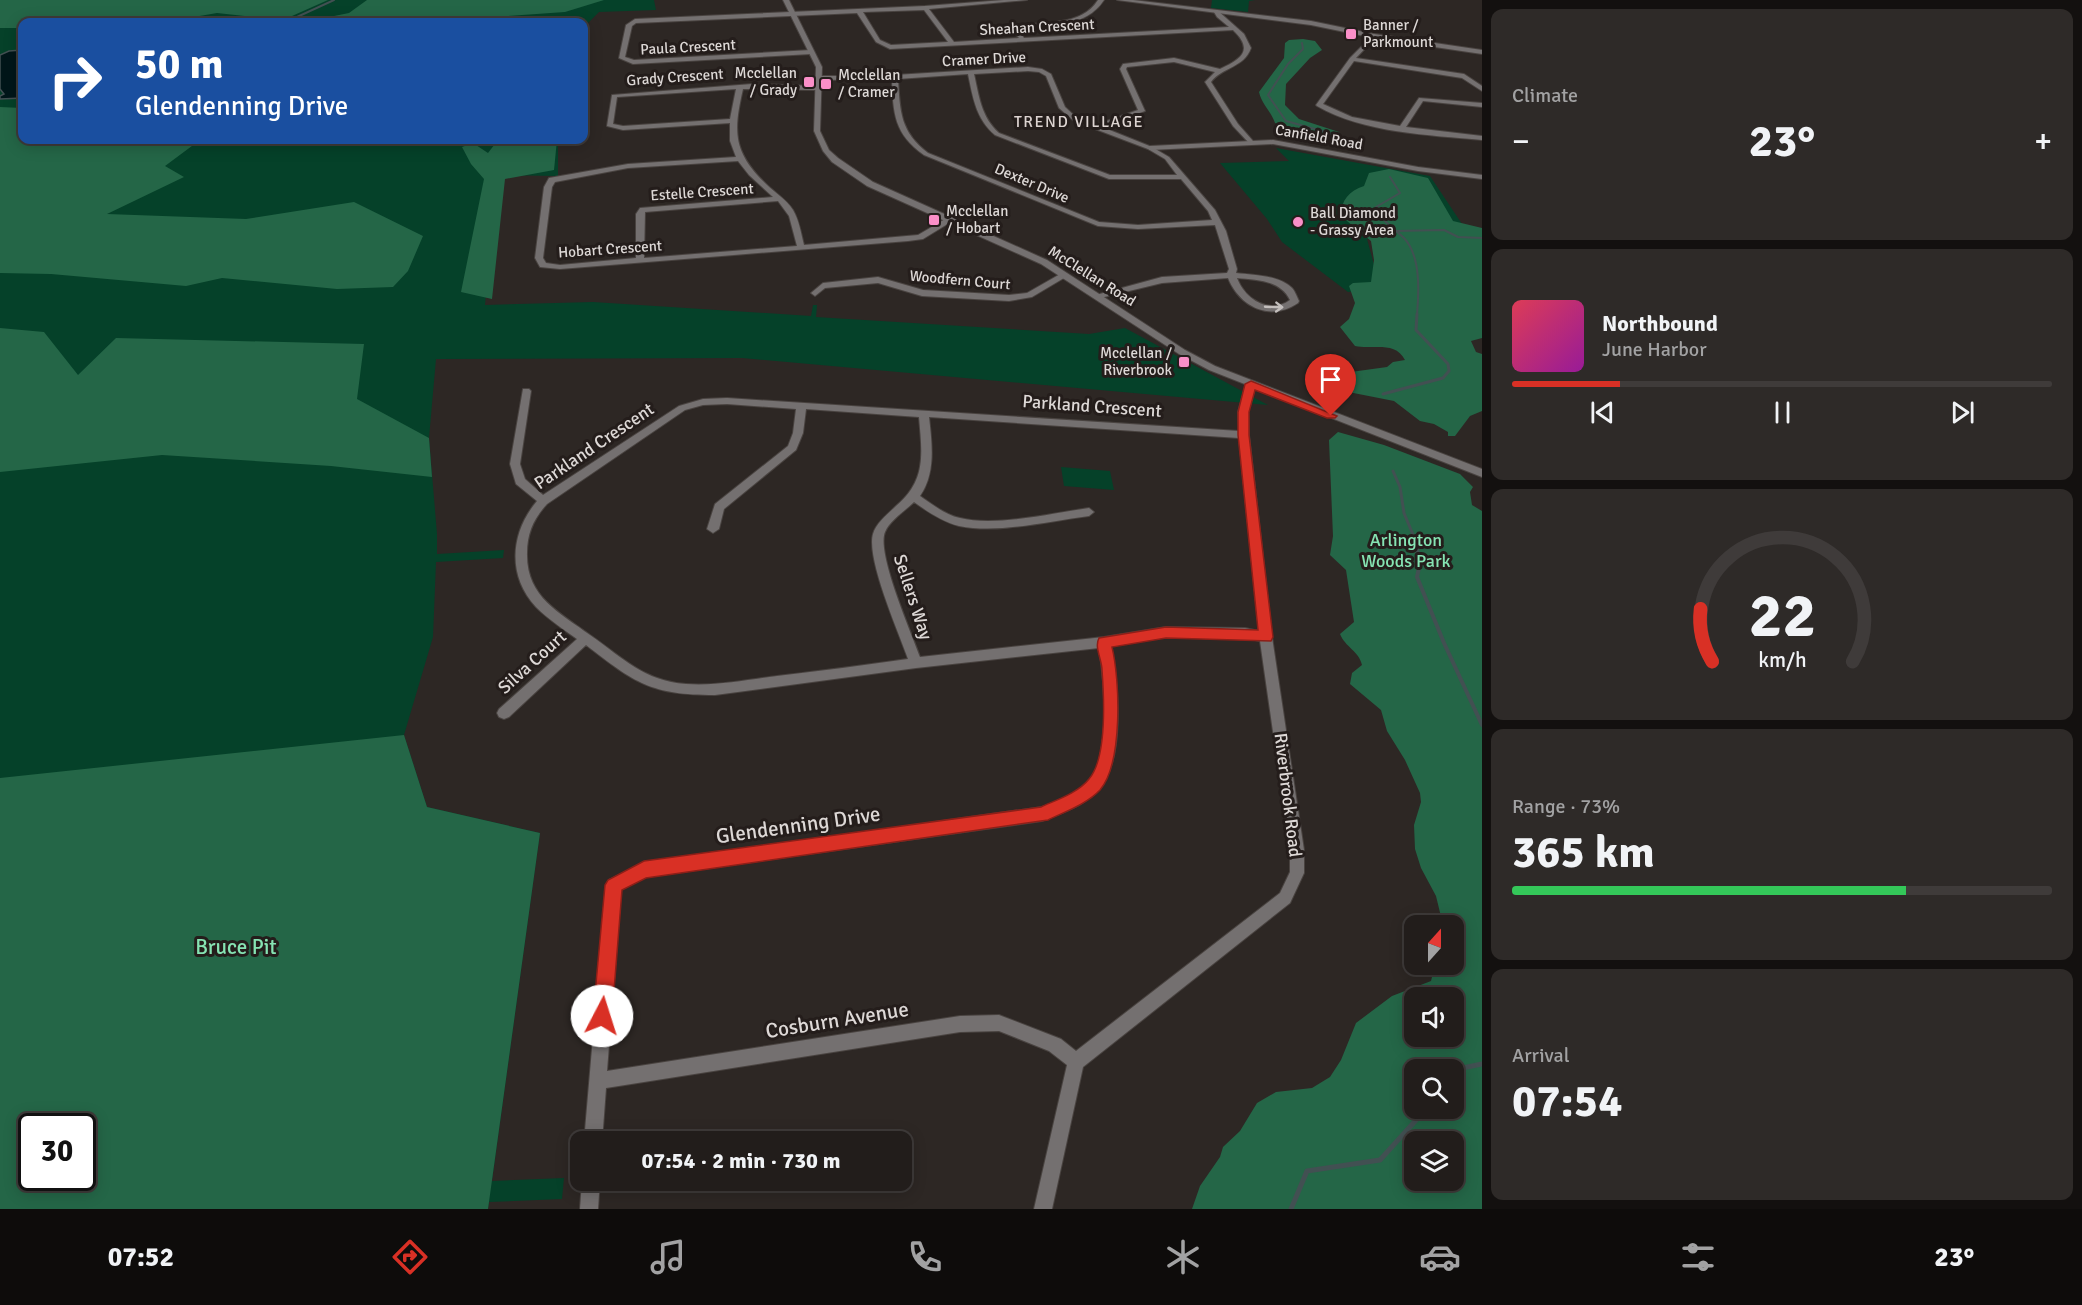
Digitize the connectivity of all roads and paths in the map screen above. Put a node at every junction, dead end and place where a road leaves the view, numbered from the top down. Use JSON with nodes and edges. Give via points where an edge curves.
{"nodes":[{"id":1,"x":786,"y":0,"type":"edge"},
{"id":2,"x":1024,"y":0,"type":"edge"},
{"id":3,"x":1101,"y":0,"type":"edge"},
{"id":4,"x":1120,"y":0,"type":"edge"},
{"id":5,"x":925,"y":8,"type":"junction"},
{"id":6,"x":859,"y":10,"type":"junction"},
{"id":7,"x":1217,"y":12,"type":"junction"},
{"id":8,"x":792,"y":14,"type":"junction"},
{"id":9,"x":707,"y":17,"type":"junction"},
{"id":10,"x":709,"y":28,"type":"dead end"},
{"id":11,"x":1234,"y":28,"type":"junction"},
{"id":12,"x":1374,"y":36,"type":"junction"},
{"id":13,"x":1023,"y":40,"type":"junction"},
{"id":14,"x":952,"y":44,"type":"junction"},
{"id":15,"x":811,"y":52,"type":"junction"},
{"id":16,"x":1482,"y":52,"type":"edge"},
{"id":17,"x":1352,"y":59,"type":"junction"},
{"id":18,"x":1220,"y":71,"type":"junction"},
{"id":19,"x":971,"y":73,"type":"junction"},
{"id":20,"x":895,"y":77,"type":"junction"},
{"id":21,"x":819,"y":78,"type":"junction"},
{"id":22,"x":740,"y":87,"type":"junction"},
{"id":23,"x":818,"y":88,"type":"junction"},
{"id":24,"x":1482,"y":89,"type":"edge"},
{"id":25,"x":1482,"y":105,"type":"edge"},
{"id":26,"x":731,"y":121,"type":"junction"},
{"id":27,"x":1096,"y":128,"type":"junction"},
{"id":28,"x":1402,"y":128,"type":"junction"},
{"id":29,"x":1482,"y":138,"type":"edge"},
{"id":30,"x":1251,"y":142,"type":"junction"},
{"id":31,"x":1150,"y":148,"type":"junction"},
{"id":32,"x":739,"y":159,"type":"junction"},
{"id":33,"x":1183,"y":177,"type":"junction"},
{"id":34,"x":1481,"y":178,"type":"edge"},
{"id":35,"x":778,"y":199,"type":"junction"},
{"id":36,"x":950,"y":220,"type":"junction"},
{"id":37,"x":1218,"y":222,"type":"junction"},
{"id":38,"x":801,"y":248,"type":"junction"},
{"id":39,"x":640,"y":261,"type":"junction"},
{"id":40,"x":1065,"y":274,"type":"junction"},
{"id":41,"x":1231,"y":275,"type":"junction"},
{"id":42,"x":815,"y":293,"type":"dead end"},
{"id":43,"x":1099,"y":297,"type":"junction"},
{"id":44,"x":1251,"y":384,"type":"junction"},
{"id":45,"x":526,"y":391,"type":"dead end"},
{"id":46,"x":801,"y":407,"type":"junction"},
{"id":47,"x":924,"y":414,"type":"junction"},
{"id":48,"x":1244,"y":435,"type":"junction"},
{"id":49,"x":1482,"y":473,"type":"edge"},
{"id":50,"x":914,"y":496,"type":"junction"},
{"id":51,"x":543,"y":501,"type":"junction"},
{"id":52,"x":1089,"y":512,"type":"dead end"},
{"id":53,"x":713,"y":529,"type":"dead end"},
{"id":54,"x":1266,"y":637,"type":"junction"},
{"id":55,"x":586,"y":638,"type":"junction"},
{"id":56,"x":1104,"y":642,"type":"junction"},
{"id":57,"x":916,"y":663,"type":"junction"},
{"id":58,"x":504,"y":713,"type":"dead end"},
{"id":59,"x":1076,"y":1062,"type":"junction"},
{"id":60,"x":597,"y":1081,"type":"junction"},
{"id":61,"x":594,"y":1131,"type":"edge"},
{"id":62,"x":590,"y":1191,"type":"edge"},
{"id":63,"x":589,"y":1209,"type":"edge"},
{"id":64,"x":1043,"y":1209,"type":"edge"}],
"edges":[{"from":1,"to":8,"type":"street","name":"McClellan Road"},
{"from":2,"to":5,"type":"street","name":"Paula Crescent"},
{"from":3,"to":13,"type":"street","via":[[1092,12],[1078,18],[1018,27],[1016,31]]},
{"from":4,"to":7,"type":"street"},
{"from":5,"to":6,"type":"street","name":"Paula Crescent"},
{"from":5,"to":14,"type":"street"},
{"from":6,"to":8,"type":"street","name":"Paula Crescent"},
{"from":6,"to":14,"type":"street","name":"Sheahan Crescent","via":[[884,45]]},
{"from":7,"to":11,"type":"street"},
{"from":7,"to":12,"type":"street","via":[[1311,23]]},
{"from":8,"to":9,"type":"street","name":"Paula Crescent"},
{"from":8,"to":15,"type":"street","name":"McClellan Road"},
{"from":9,"to":10,"type":"street"},
{"from":9,"to":15,"type":"street","name":"Paula Crescent","via":[[631,23],[622,58],[633,62]]},
{"from":11,"to":13,"type":"street","name":"Sheahan Crescent"},
{"from":11,"to":18,"type":"street","via":[[1247,38],[1247,52]]},
{"from":12,"to":16,"type":"street"},
{"from":12,"to":17,"type":"street"},
{"from":13,"to":14,"type":"street","name":"Sheahan Crescent"},
{"from":15,"to":21,"type":"street","name":"McClellan Road","via":[[819,67]]},
{"from":17,"to":24,"type":"street","via":[[1464,76]]},
{"from":17,"to":28,"type":"street","via":[[1319,105],[1342,116]]},
{"from":18,"to":27,"type":"street","via":[[1174,60],[1125,65],[1123,69],[1142,111]]},
{"from":18,"to":30,"type":"street","via":[[1208,82],[1235,125]]},
{"from":19,"to":20,"type":"street","name":"Cramer Drive"},
{"from":19,"to":27,"type":"street","name":"Cramer Drive","via":[[1028,69],[1045,72],[1065,112]]},
{"from":19,"to":33,"type":"street","via":[[980,114],[996,134],[1110,177]]},
{"from":20,"to":21,"type":"street","name":"Cramer Drive"},
{"from":20,"to":37,"type":"street","name":"Dexter Drive","via":[[899,125],[906,138],[926,154],[1098,224],[1138,227]]},
{"from":21,"to":23,"type":"street","name":"McClellan Road"},
{"from":22,"to":23,"type":"street","name":"Grady Crescent"},
{"from":22,"to":26,"type":"street"},
{"from":22,"to":26,"type":"street","name":"Grady Crescent","via":[[619,94],[614,96],[609,125],[623,128]]},
{"from":23,"to":36,"type":"street","name":"McClellan Road","via":[[817,131],[835,160],[870,184]]},
{"from":25,"to":28,"type":"street","via":[[1421,99]]},
{"from":26,"to":32,"type":"street"},
{"from":27,"to":31,"type":"street","name":"Cramer Drive"},
{"from":28,"to":29,"type":"street"},
{"from":30,"to":31,"type":"street","name":"Canfield Road"},
{"from":30,"to":34,"type":"street","name":"Canfield Road","via":[[1273,142]]},
{"from":31,"to":33,"type":"street","name":"Cramer Drive","via":[[1167,158]]},
{"from":32,"to":35,"type":"street"},
{"from":32,"to":39,"type":"street","name":"Hobart Crescent","via":[[628,166],[552,180],[539,258],[543,265]]},
{"from":33,"to":37,"type":"street","name":"Cramer Drive"},
{"from":35,"to":38,"type":"street","via":[[789,208]]},
{"from":35,"to":39,"type":"street","name":"Estelle Crescent","via":[[643,210]]},
{"from":36,"to":38,"type":"street","name":"Hobart Crescent","via":[[920,237]]},
{"from":36,"to":40,"type":"street","name":"McClellan Road"},
{"from":37,"to":41,"type":"street","name":"Cramer Drive","via":[[1233,269]]},
{"from":38,"to":39,"type":"street","name":"Hobart Crescent"},
{"from":40,"to":42,"type":"street","name":"Woodfern Court","via":[[1019,297],[922,293],[878,280],[823,286]]},
{"from":40,"to":43,"type":"street","name":"McClellan Road"},
{"from":41,"to":41,"type":"street","one_way":true,"via":[[1243,296],[1261,306],[1282,309],[1295,301],[1292,292],[1278,282]]},
{"from":41,"to":43,"type":"street","via":[[1161,280]]},
{"from":43,"to":44,"type":"street","name":"McClellan Road","via":[[1190,357]]},
{"from":44,"to":48,"type":"street","name":"Riverbrook Road","via":[[1243,412]]},
{"from":44,"to":49,"type":"street","name":"McClellan Road"},
{"from":45,"to":51,"type":"street","via":[[515,464],[519,481]]},
{"from":46,"to":47,"type":"street","name":"Parkland Crescent"},
{"from":46,"to":51,"type":"street","name":"Parkland Crescent","via":[[727,401],[682,408]]},
{"from":46,"to":53,"type":"street","via":[[792,448],[719,507]]},
{"from":47,"to":48,"type":"street","name":"Parkland Crescent"},
{"from":47,"to":50,"type":"street","name":"Sellers Way","via":[[926,464],[924,480]]},
{"from":48,"to":54,"type":"street","name":"Riverbrook Road"},
{"from":50,"to":52,"type":"street","via":[[935,512],[959,522],[986,524]]},
{"from":50,"to":57,"type":"street","name":"Sellers Way","via":[[889,519],[878,536],[880,556]]},
{"from":51,"to":55,"type":"street","name":"Parkland Crescent","via":[[528,518],[523,532],[519,570],[534,598]]},
{"from":54,"to":56,"type":"street","name":"Parkland Crescent","via":[[1166,632]]},
{"from":54,"to":59,"type":"street","name":"Riverbrook Road","via":[[1297,873],[1285,898]]},
{"from":55,"to":57,"type":"street","name":"Parkland Crescent","via":[[654,684],[683,690],[715,690]]},
{"from":55,"to":58,"type":"street","name":"Silva Court"},
{"from":56,"to":57,"type":"street","name":"Parkland Crescent"},
{"from":56,"to":60,"type":"street","name":"Glendenning Drive","via":[[1110,668],[1108,747],[1102,772],[1093,786],[1070,802],[1042,814],[644,870],[614,885]]},
{"from":59,"to":60,"type":"street","name":"Cosburn Avenue","via":[[1055,1045],[999,1023],[960,1024]]},
{"from":59,"to":64,"type":"street"},
{"from":60,"to":61,"type":"street","name":"Glendenning Drive"},
{"from":62,"to":63,"type":"street"}]}
